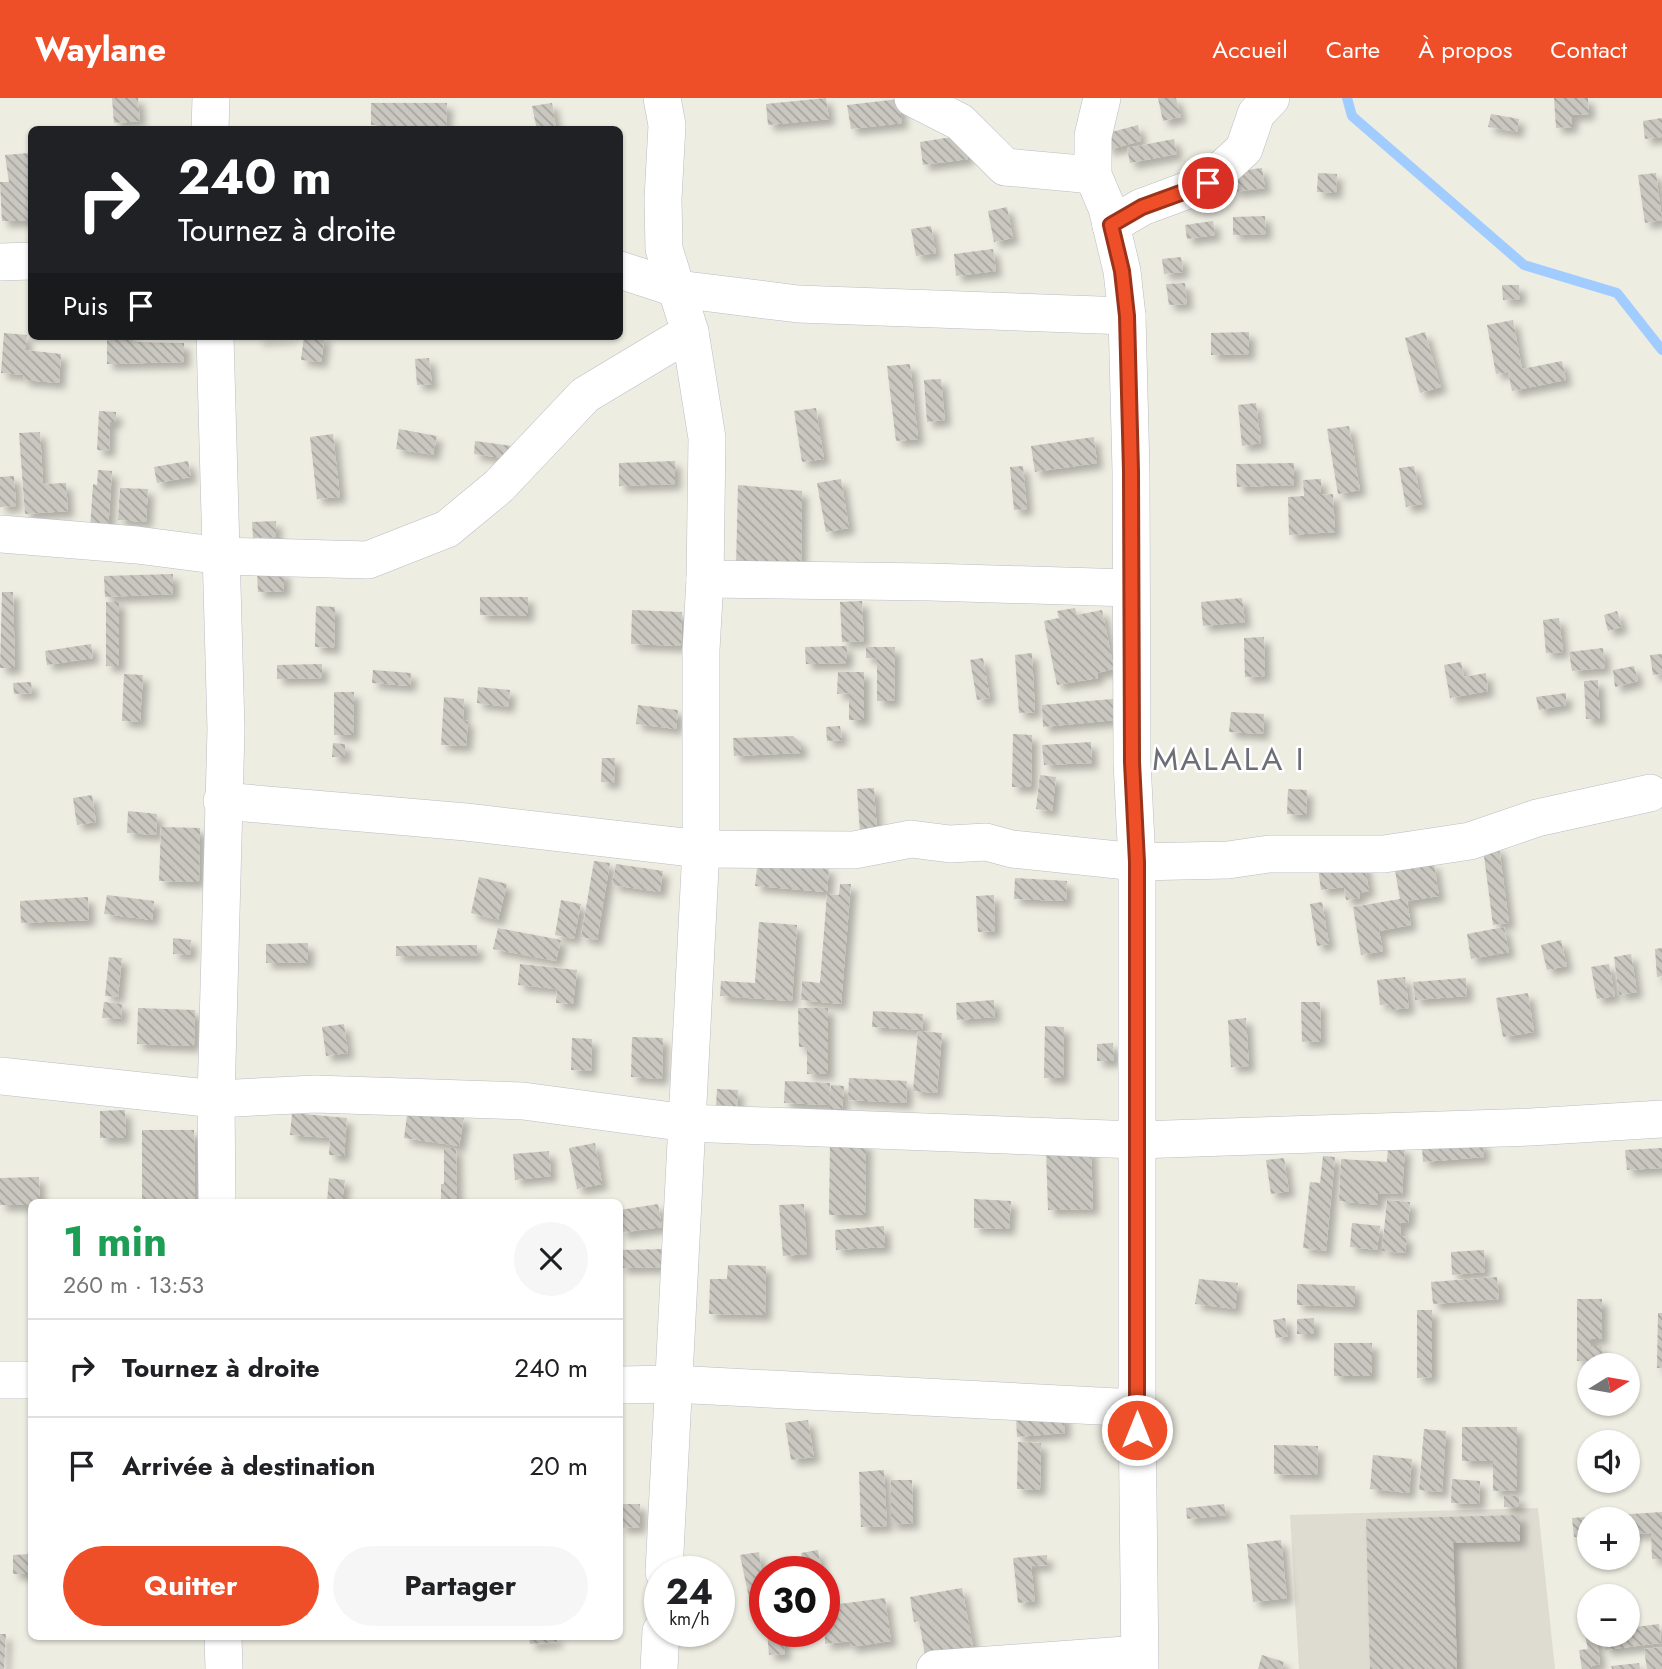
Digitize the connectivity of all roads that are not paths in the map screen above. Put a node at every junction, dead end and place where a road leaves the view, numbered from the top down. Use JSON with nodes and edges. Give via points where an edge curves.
{"nodes":[{"id":1,"x":211,"y":98,"type":"edge"},
{"id":2,"x":662,"y":98,"type":"edge"},
{"id":3,"x":913,"y":98,"type":"edge"},
{"id":4,"x":1102,"y":98,"type":"edge"},
{"id":5,"x":1271,"y":98,"type":"edge"},
{"id":6,"x":210,"y":126,"type":"edge"},
{"id":7,"x":1093,"y":175,"type":"junction"},
{"id":8,"x":1111,"y":225,"type":"junction"},
{"id":9,"x":28,"y":261,"type":"edge"},
{"id":10,"x":0,"y":262,"type":"edge"},
{"id":11,"x":623,"y":271,"type":"edge"},
{"id":12,"x":678,"y":289,"type":"junction"},
{"id":13,"x":1127,"y":316,"type":"junction"},
{"id":14,"x":690,"y":331,"type":"junction"},
{"id":15,"x":215,"y":340,"type":"edge"},
{"id":16,"x":0,"y":534,"type":"edge"},
{"id":17,"x":222,"y":556,"type":"junction"},
{"id":18,"x":705,"y":579,"type":"junction"},
{"id":19,"x":1130,"y":588,"type":"junction"},
{"id":20,"x":1650,"y":793,"type":"dead end"},
{"id":21,"x":222,"y":801,"type":"junction"},
{"id":22,"x":701,"y":849,"type":"junction"},
{"id":23,"x":1137,"y":862,"type":"junction"},
{"id":24,"x":0,"y":1076,"type":"edge"},
{"id":25,"x":216,"y":1099,"type":"junction"},
{"id":26,"x":1662,"y":1119,"type":"edge"},
{"id":27,"x":687,"y":1123,"type":"junction"},
{"id":28,"x":1137,"y":1140,"type":"junction"},
{"id":29,"x":217,"y":1199,"type":"edge"},
{"id":30,"x":0,"y":1380,"type":"edge"},
{"id":31,"x":28,"y":1380,"type":"edge"},
{"id":32,"x":673,"y":1384,"type":"junction"},
{"id":33,"x":623,"y":1385,"type":"edge"},
{"id":34,"x":1137,"y":1408,"type":"junction"},
{"id":35,"x":665,"y":1556,"type":"edge"},
{"id":36,"x":223,"y":1640,"type":"edge"},
{"id":37,"x":660,"y":1647,"type":"edge"},
{"id":38,"x":1140,"y":1662,"type":"edge"},
{"id":39,"x":224,"y":1669,"type":"edge"},
{"id":40,"x":659,"y":1669,"type":"edge"},
{"id":41,"x":935,"y":1669,"type":"edge"}],
"edges":[{"from":1,"to":6,"type":"street"},
{"from":2,"to":12,"type":"street","via":[[667,125],[664,249]]},
{"from":3,"to":7,"type":"street","via":[[960,122],[1005,167]]},
{"from":4,"to":7,"type":"street","via":[[1093,136]]},
{"from":5,"to":8,"type":"street","via":[[1256,114],[1244,149],[1208,183],[1142,207]]},
{"from":7,"to":8,"type":"street"},
{"from":8,"to":13,"type":"street"},
{"from":9,"to":10,"type":"street"},
{"from":11,"to":12,"type":"street"},
{"from":12,"to":13,"type":"street","via":[[798,304]]},
{"from":12,"to":14,"type":"street"},
{"from":13,"to":19,"type":"street"},
{"from":14,"to":17,"type":"street","via":[[585,395],[499,486],[447,529],[368,560]]},
{"from":14,"to":18,"type":"street","via":[[707,438]]},
{"from":15,"to":17,"type":"street"},
{"from":16,"to":17,"type":"street"},
{"from":17,"to":21,"type":"street","via":[[226,729]]},
{"from":18,"to":19,"type":"street"},
{"from":18,"to":22,"type":"street"},
{"from":19,"to":23,"type":"street"},
{"from":20,"to":23,"type":"street","via":[[1537,818],[1470,841],[1384,854]]},
{"from":21,"to":22,"type":"street"},
{"from":21,"to":25,"type":"street"},
{"from":22,"to":23,"type":"street","via":[[854,850],[911,839],[986,842],[1012,849]]},
{"from":22,"to":27,"type":"street"},
{"from":23,"to":28,"type":"street"},
{"from":24,"to":25,"type":"street"},
{"from":25,"to":27,"type":"street","via":[[315,1094],[523,1101]]},
{"from":25,"to":29,"type":"street"},
{"from":26,"to":28,"type":"street"},
{"from":27,"to":28,"type":"street"},
{"from":27,"to":32,"type":"street"},
{"from":28,"to":34,"type":"street"},
{"from":30,"to":31,"type":"street"},
{"from":32,"to":33,"type":"street"},
{"from":32,"to":34,"type":"street"},
{"from":32,"to":35,"type":"street"},
{"from":34,"to":38,"type":"street"},
{"from":36,"to":39,"type":"street"},
{"from":37,"to":40,"type":"street"},
{"from":38,"to":41,"type":"street"}]}
